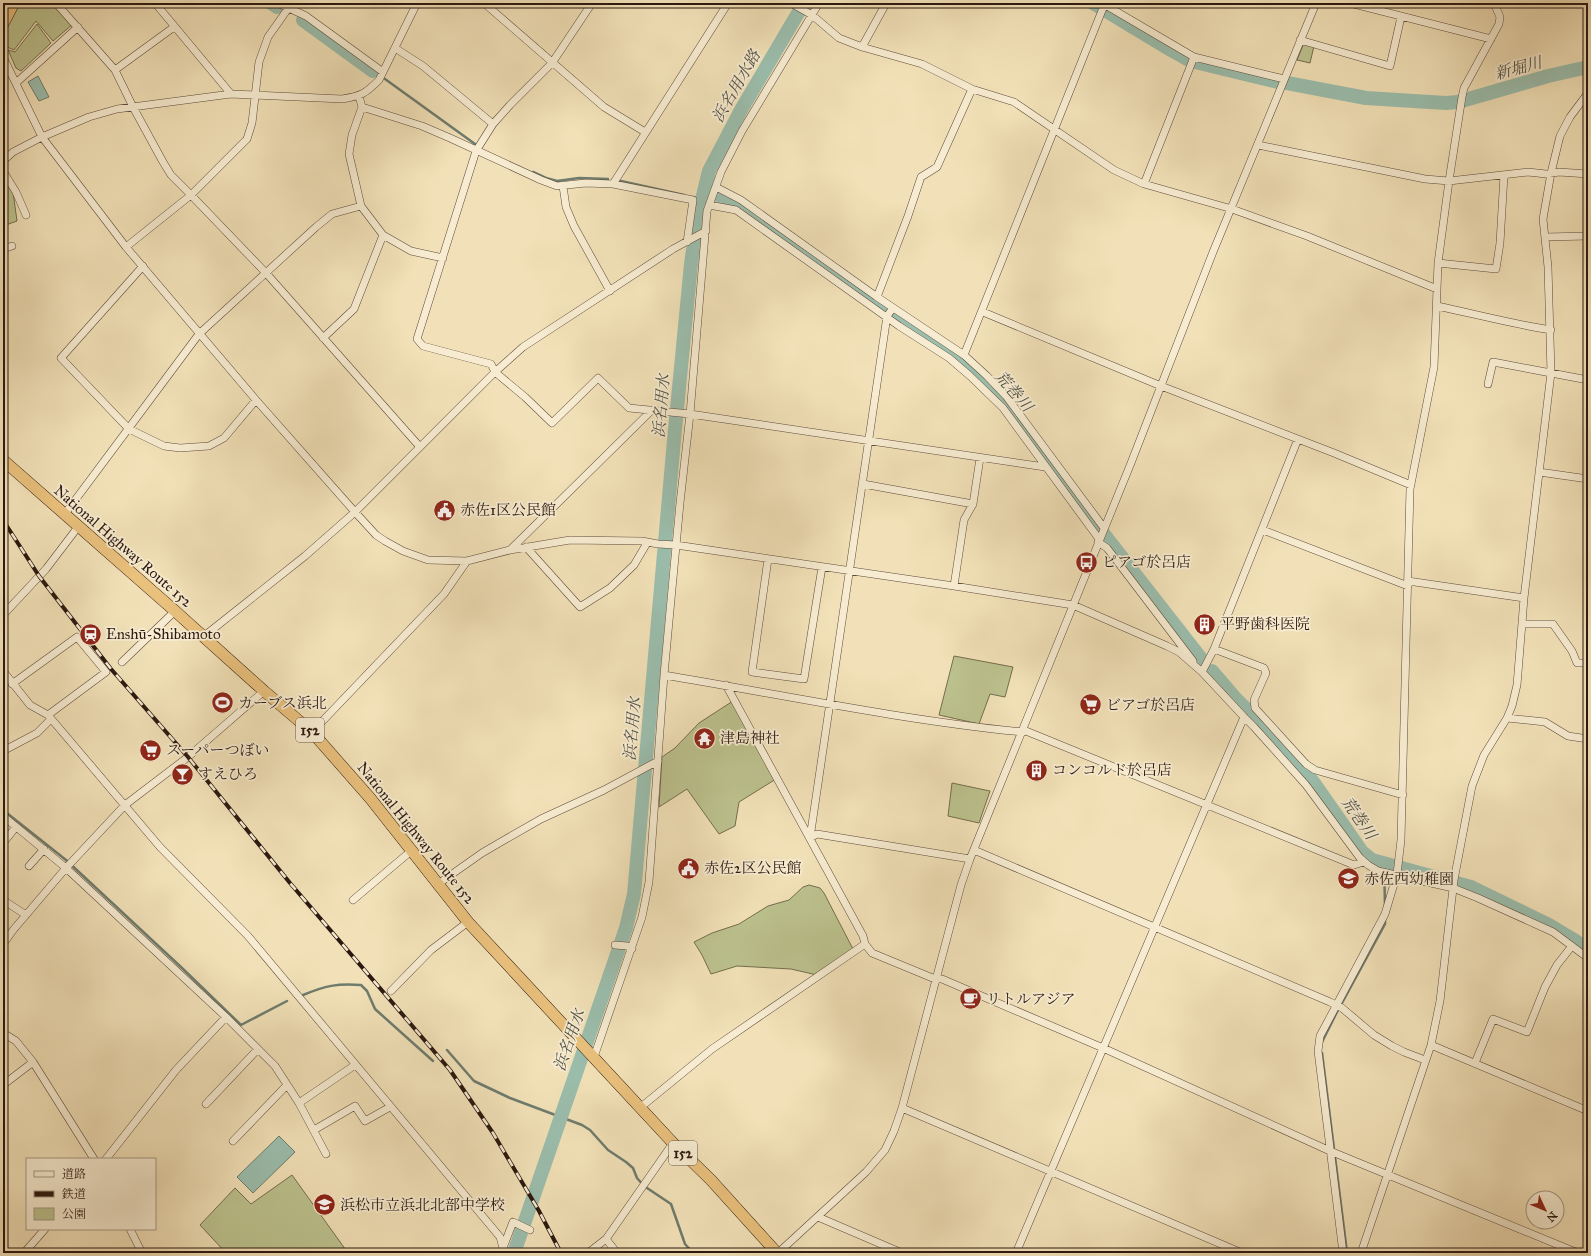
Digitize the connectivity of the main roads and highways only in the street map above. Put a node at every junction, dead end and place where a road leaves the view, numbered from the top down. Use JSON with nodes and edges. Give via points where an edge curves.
{"nodes":[{"id":1,"x":14,"y":3,"type":"edge"},
{"id":2,"x":3,"y":24,"type":"edge"},
{"id":3,"x":3,"y":460,"type":"edge"},
{"id":4,"x":778,"y":1253,"type":"edge"}],
"edges":[{"from":1,"to":2,"type":"highway"},
{"from":3,"to":4,"type":"highway","name":"National Highway Route 152","number":"152","via":[[312,732],[370,798],[468,922]]}]}
